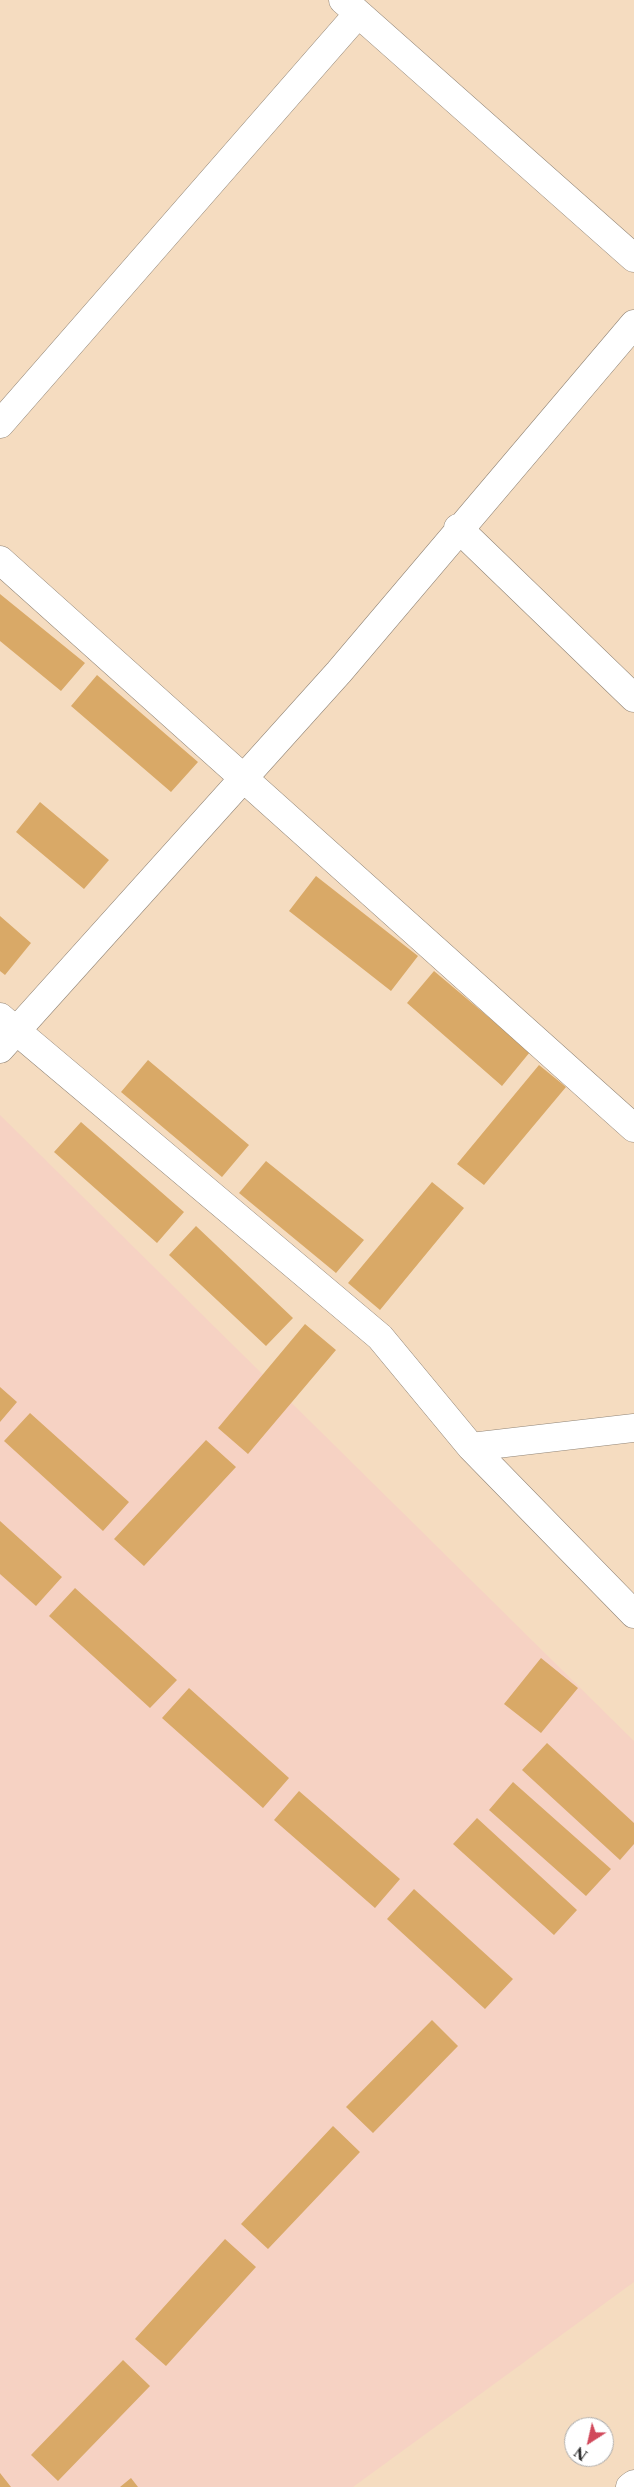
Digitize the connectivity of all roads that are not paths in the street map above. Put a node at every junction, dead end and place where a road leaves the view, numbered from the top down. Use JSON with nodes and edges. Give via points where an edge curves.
{"nodes":[{"id":1,"x":350,"y":7,"type":"edge"},
{"id":2,"x":634,"y":258,"type":"edge"},
{"id":3,"x":634,"y":324,"type":"edge"},
{"id":4,"x":0,"y":424,"type":"edge"},
{"id":5,"x":458,"y":528,"type":"junction"},
{"id":6,"x":0,"y":560,"type":"edge"},
{"id":7,"x":634,"y":698,"type":"edge"},
{"id":8,"x":243,"y":777,"type":"junction"},
{"id":9,"x":6,"y":1033,"type":"edge"},
{"id":10,"x":634,"y":1128,"type":"edge"},
{"id":11,"x":634,"y":1428,"type":"edge"},
{"id":12,"x":471,"y":1447,"type":"junction"},
{"id":13,"x":634,"y":1614,"type":"edge"},
{"id":14,"x":634,"y":2484,"type":"edge"},
{"id":15,"x":630,"y":2487,"type":"edge"}],
"edges":[{"from":1,"to":2,"type":"main road"},
{"from":1,"to":4,"type":"main road"},
{"from":3,"to":5,"type":"main road"},
{"from":5,"to":7,"type":"main road"},
{"from":5,"to":8,"type":"main road","via":[[339,672]]},
{"from":6,"to":8,"type":"main road"},
{"from":8,"to":9,"type":"main road"},
{"from":8,"to":10,"type":"main road"},
{"from":9,"to":12,"type":"main road","via":[[380,1337]]},
{"from":11,"to":12,"type":"main road"},
{"from":12,"to":13,"type":"main road"},
{"from":14,"to":15,"type":"main road"}]}
